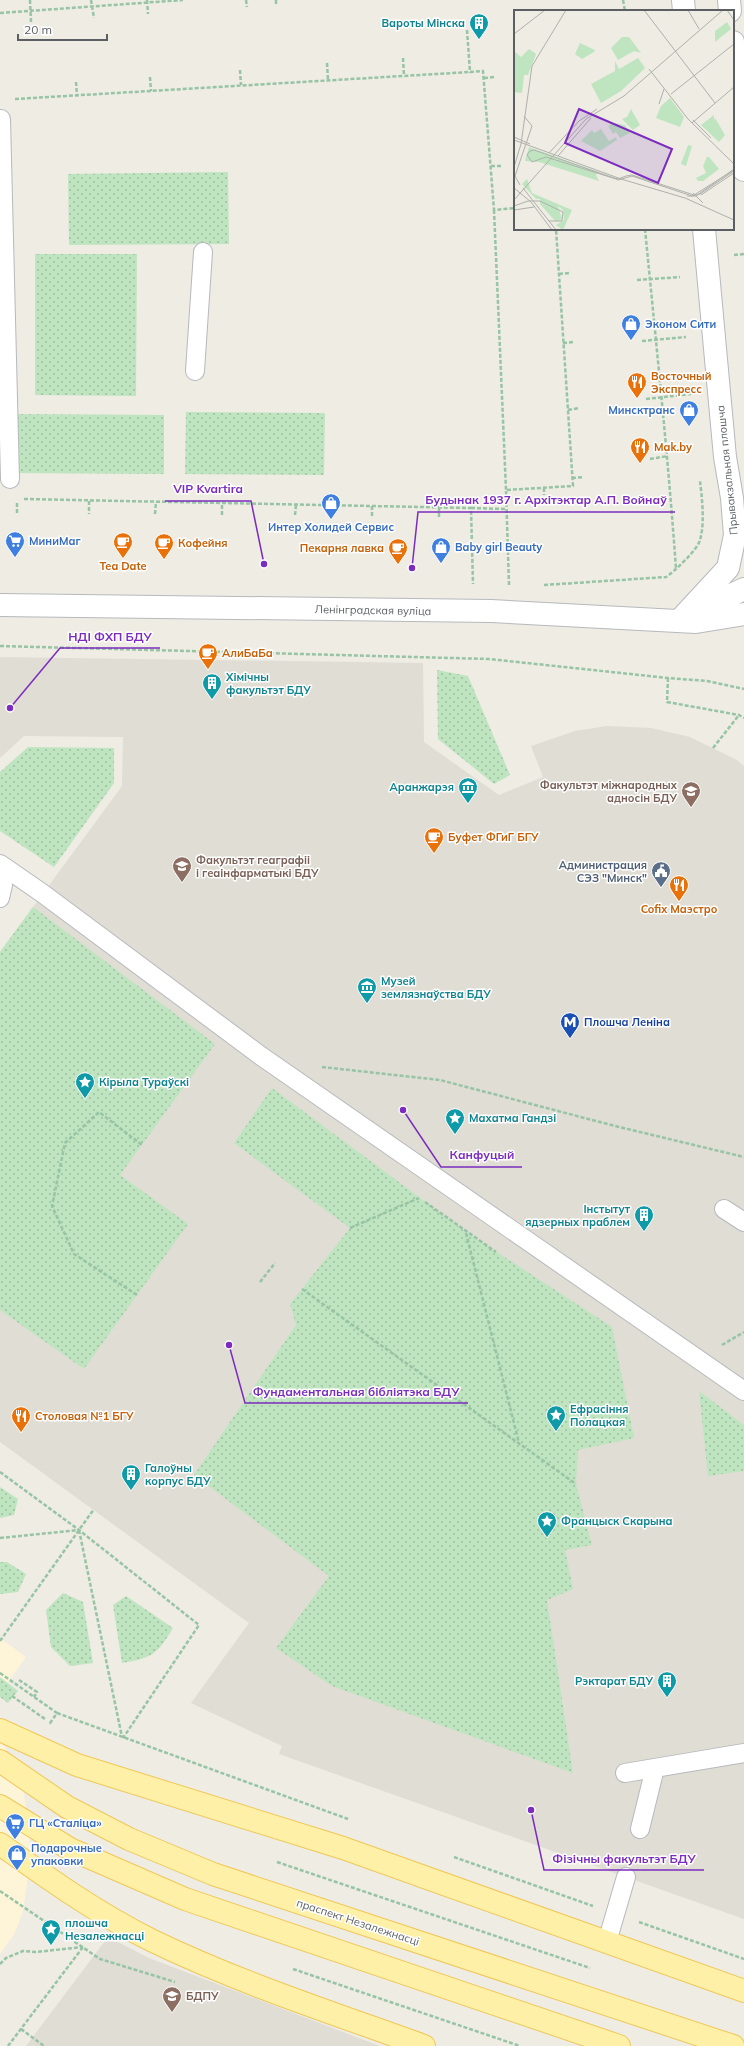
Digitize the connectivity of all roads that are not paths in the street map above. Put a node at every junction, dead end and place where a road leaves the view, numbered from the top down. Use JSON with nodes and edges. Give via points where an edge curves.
{"nodes":[{"id":1,"x":683,"y":0,"type":"edge"},
{"id":2,"x":729,"y":0,"type":"edge"},
{"id":3,"x":684,"y":10,"type":"edge"},
{"id":4,"x":730,"y":10,"type":"edge"},
{"id":5,"x":734,"y":54,"type":"edge"},
{"id":6,"x":1,"y":119,"type":"dead end"},
{"id":7,"x":744,"y":170,"type":"edge"},
{"id":8,"x":704,"y":230,"type":"edge"},
{"id":9,"x":203,"y":252,"type":"dead end"},
{"id":10,"x":195,"y":371,"type":"dead end"},
{"id":11,"x":10,"y":480,"type":"dead end"},
{"id":12,"x":744,"y":589,"type":"edge"},
{"id":13,"x":0,"y":605,"type":"edge"},
{"id":14,"x":744,"y":614,"type":"edge"},
{"id":15,"x":680,"y":620,"type":"junction"},
{"id":16,"x":0,"y":864,"type":"edge"},
{"id":17,"x":0,"y":878,"type":"edge"},
{"id":18,"x":0,"y":898,"type":"edge"},
{"id":19,"x":724,"y":1209,"type":"dead end"},
{"id":20,"x":744,"y":1222,"type":"edge"},
{"id":21,"x":744,"y":1391,"type":"edge"},
{"id":22,"x":0,"y":1730,"type":"edge"},
{"id":23,"x":744,"y":1753,"type":"edge"},
{"id":24,"x":0,"y":1761,"type":"edge"},
{"id":25,"x":655,"y":1768,"type":"junction"},
{"id":26,"x":625,"y":1773,"type":"dead end"},
{"id":27,"x":0,"y":1806,"type":"edge"},
{"id":28,"x":640,"y":1829,"type":"dead end"},
{"id":29,"x":0,"y":1844,"type":"edge"},
{"id":30,"x":626,"y":1877,"type":"dead end"},
{"id":31,"x":607,"y":1942,"type":"junction"},
{"id":32,"x":744,"y":1991,"type":"edge"},
{"id":33,"x":424,"y":2046,"type":"edge"},
{"id":34,"x":619,"y":2046,"type":"edge"},
{"id":35,"x":733,"y":2046,"type":"edge"}],
"edges":[{"from":1,"to":3,"type":"street"},
{"from":2,"to":4,"type":"street"},
{"from":5,"to":7,"type":"street"},
{"from":6,"to":11,"type":"lane"},
{"from":8,"to":15,"type":"street","name":"Прывакзальная плошча","via":[[735,534],[728,568]]},
{"from":9,"to":10,"type":"lane"},
{"from":12,"to":15,"type":"street"},
{"from":13,"to":15,"type":"street","name":"Ленінградская вуліца","via":[[490,611]]},
{"from":14,"to":15,"type":"street","name":"Ленінградская вуліца","via":[[709,621]]},
{"from":16,"to":21,"type":"lane","via":[[260,1056]]},
{"from":17,"to":18,"type":"lane","via":[[3,885]]},
{"from":19,"to":20,"type":"lane"},
{"from":22,"to":31,"type":"main road","via":[[77,1765],[343,1848]]},
{"from":23,"to":25,"type":"lane"},
{"from":24,"to":35,"type":"main road","name":"праспект Незалежнасці","via":[[67,1806],[129,1839],[213,1874]]},
{"from":25,"to":26,"type":"lane"},
{"from":25,"to":28,"type":"lane"},
{"from":27,"to":34,"type":"main road","via":[[70,1849],[185,1898]]},
{"from":29,"to":33,"type":"main road","via":[[73,1896],[152,1940],[212,1968]]},
{"from":30,"to":31,"type":"lane"},
{"from":31,"to":32,"type":"main road"}]}
